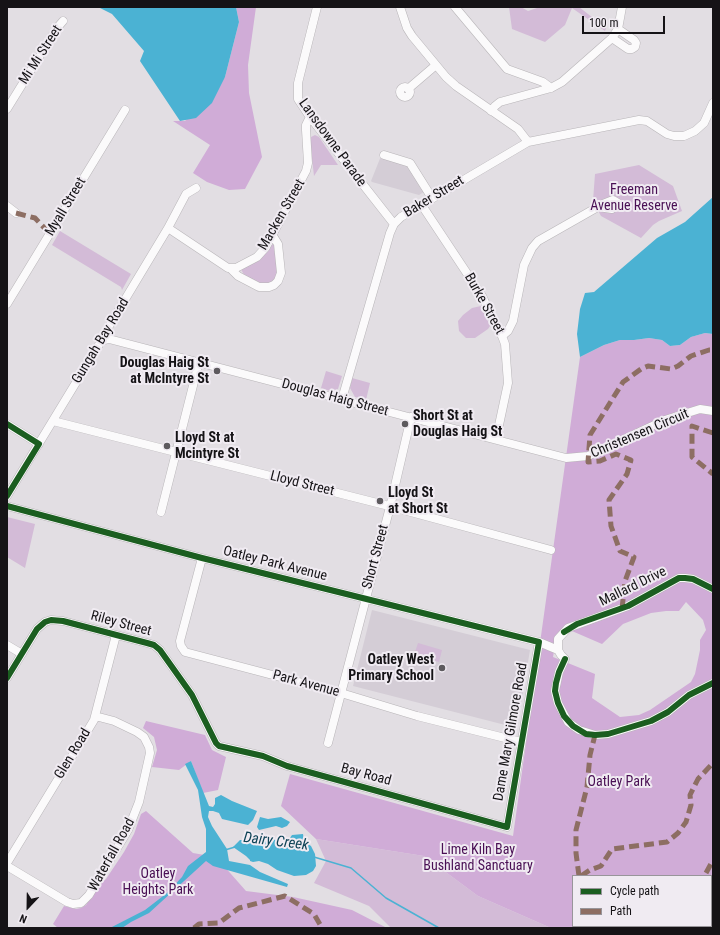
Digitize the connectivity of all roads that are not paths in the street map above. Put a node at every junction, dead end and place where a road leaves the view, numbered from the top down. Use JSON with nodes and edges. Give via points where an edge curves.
{"nodes":[{"id":1,"x":317,"y":7,"type":"edge"},
{"id":2,"x":400,"y":7,"type":"edge"},
{"id":3,"x":455,"y":7,"type":"edge"},
{"id":4,"x":622,"y":7,"type":"edge"},
{"id":5,"x":64,"y":21,"type":"dead end"},
{"id":6,"x":618,"y":29,"type":"junction"},
{"id":7,"x":612,"y":38,"type":"junction"},
{"id":8,"x":436,"y":65,"type":"junction"},
{"id":9,"x":551,"y":88,"type":"junction"},
{"id":10,"x":408,"y":89,"type":"dead end"},
{"id":11,"x":713,"y":103,"type":"edge"},
{"id":12,"x":7,"y":109,"type":"edge"},
{"id":13,"x":125,"y":110,"type":"dead end"},
{"id":14,"x":491,"y":111,"type":"junction"},
{"id":15,"x":310,"y":117,"type":"junction"},
{"id":16,"x":528,"y":142,"type":"junction"},
{"id":17,"x":384,"y":155,"type":"dead end"},
{"id":18,"x":196,"y":188,"type":"dead end"},
{"id":19,"x":432,"y":198,"type":"junction"},
{"id":20,"x":421,"y":204,"type":"junction"},
{"id":21,"x":7,"y":206,"type":"edge"},
{"id":22,"x":598,"y":207,"type":"dead end"},
{"id":23,"x":16,"y":213,"type":"dead end"},
{"id":24,"x":394,"y":224,"type":"junction"},
{"id":25,"x":168,"y":228,"type":"junction"},
{"id":26,"x":272,"y":236,"type":"junction"},
{"id":27,"x":231,"y":269,"type":"junction"},
{"id":28,"x":7,"y":304,"type":"edge"},
{"id":29,"x":502,"y":336,"type":"junction"},
{"id":30,"x":104,"y":340,"type":"junction"},
{"id":31,"x":199,"y":362,"type":"junction"},
{"id":32,"x":342,"y":399,"type":"junction"},
{"id":33,"x":713,"y":411,"type":"edge"},
{"id":34,"x":411,"y":417,"type":"junction"},
{"id":35,"x":53,"y":421,"type":"junction"},
{"id":36,"x":7,"y":424,"type":"edge"},
{"id":37,"x":496,"y":439,"type":"junction"},
{"id":38,"x":39,"y":444,"type":"junction"},
{"id":39,"x":176,"y":453,"type":"junction"},
{"id":40,"x":566,"y":458,"type":"joint"},
{"id":41,"x":7,"y":496,"type":"edge"},
{"id":42,"x":7,"y":506,"type":"edge"},
{"id":43,"x":390,"y":506,"type":"junction"},
{"id":44,"x":161,"y":512,"type":"dead end"},
{"id":45,"x":551,"y":550,"type":"dead end"},
{"id":46,"x":202,"y":558,"type":"junction"},
{"id":47,"x":713,"y":589,"type":"edge"},
{"id":48,"x":365,"y":598,"type":"junction"},
{"id":49,"x":116,"y":635,"type":"junction"},
{"id":50,"x":558,"y":639,"type":"junction"},
{"id":51,"x":539,"y":642,"type":"junction"},
{"id":52,"x":7,"y":645,"type":"edge"},
{"id":53,"x":558,"y":650,"type":"junction"},
{"id":54,"x":22,"y":654,"type":"junction"},
{"id":55,"x":7,"y":678,"type":"edge"},
{"id":56,"x":713,"y":683,"type":"edge"},
{"id":57,"x":341,"y":693,"type":"junction"},
{"id":58,"x":95,"y":716,"type":"junction"},
{"id":59,"x":328,"y":742,"type":"dead end"},
{"id":60,"x":521,"y":742,"type":"junction"},
{"id":61,"x":219,"y":746,"type":"joint"},
{"id":62,"x":507,"y":827,"type":"joint"},
{"id":63,"x":7,"y":864,"type":"edge"}],
"edges":[{"from":1,"to":15,"type":"street","name":"Lansdowne Parade","via":[[297,87],[298,100]]},
{"from":2,"to":8,"type":"street","via":[[407,28]]},
{"from":3,"to":9,"type":"street","via":[[507,69],[543,82]]},
{"from":4,"to":6,"type":"street"},
{"from":5,"to":12,"type":"street","name":"Mi Mi Street","via":[[57,28]]},
{"from":6,"to":7,"type":"street"},
{"from":6,"to":7,"type":"street","via":[[634,40],[635,47],[628,49]]},
{"from":7,"to":9,"type":"street","via":[[562,82]]},
{"from":8,"to":10,"type":"street"},
{"from":8,"to":14,"type":"street","via":[[454,84]]},
{"from":9,"to":14,"type":"street","via":[[500,102]]},
{"from":11,"to":16,"type":"street","name":"Baker Street","via":[[704,123],[684,136],[667,134],[647,121],[639,120]]},
{"from":13,"to":28,"type":"street","name":"Myall Street"},
{"from":14,"to":16,"type":"street","via":[[518,129]]},
{"from":15,"to":24,"type":"street","name":"Lansdowne Parade"},
{"from":15,"to":26,"type":"street","name":"Macken Street","via":[[306,125],[306,171]]},
{"from":16,"to":19,"type":"street","name":"Baker Street"},
{"from":17,"to":19,"type":"street","via":[[410,163]]},
{"from":18,"to":25,"type":"street","name":"Gungah Bay Road","via":[[186,194]]},
{"from":19,"to":20,"type":"street","name":"Baker Street"},
{"from":20,"to":24,"type":"street","name":"Baker Street","via":[[400,217]]},
{"from":20,"to":29,"type":"street","name":"Burke Street","via":[[482,296]]},
{"from":21,"to":23,"type":"street"},
{"from":22,"to":29,"type":"street","via":[[538,241],[532,248],[524,265],[513,321]]},
{"from":24,"to":32,"type":"street","name":"Baker Street"},
{"from":25,"to":27,"type":"street"},
{"from":25,"to":30,"type":"street","name":"Gungah Bay Road","via":[[106,331]]},
{"from":26,"to":27,"type":"street","name":"Macken Street","via":[[257,257]]},
{"from":26,"to":27,"type":"street","via":[[278,244],[281,273],[274,285],[259,287],[238,276]]},
{"from":29,"to":37,"type":"street","name":"Burke Street","via":[[508,383]]},
{"from":30,"to":31,"type":"street","name":"Douglas Haig Street","via":[[109,339]]},
{"from":30,"to":35,"type":"street","name":"Gungah Bay Road"},
{"from":31,"to":32,"type":"street","name":"Douglas Haig Street"},
{"from":31,"to":39,"type":"street"},
{"from":32,"to":34,"type":"street","name":"Douglas Haig Street"},
{"from":33,"to":40,"type":"street","name":"Christensen Circuit","via":[[700,409],[665,420],[588,456]]},
{"from":34,"to":37,"type":"street","name":"Douglas Haig Street"},
{"from":34,"to":43,"type":"street","name":"Short Street"},
{"from":35,"to":38,"type":"street","name":"Gungah Bay Road"},
{"from":35,"to":39,"type":"street","name":"Lloyd Street"},
{"from":36,"to":38,"type":"street"},
{"from":37,"to":40,"type":"street","name":"Douglas Haig Street"},
{"from":38,"to":41,"type":"street","name":"Gungah Bay Road"},
{"from":39,"to":43,"type":"street","name":"Lloyd Street"},
{"from":39,"to":44,"type":"street"},
{"from":42,"to":46,"type":"street","name":"Oatley Park Avenue"},
{"from":43,"to":45,"type":"street","name":"Lloyd Street"},
{"from":43,"to":48,"type":"street","name":"Short Street"},
{"from":46,"to":48,"type":"street","name":"Oatley Park Avenue"},
{"from":46,"to":57,"type":"street","name":"Park Avenue","via":[[180,641],[182,650]]},
{"from":47,"to":50,"type":"street","name":"Mallard Drive","via":[[693,579],[678,578],[622,609],[568,628]]},
{"from":48,"to":51,"type":"street","name":"Oatley Park Avenue"},
{"from":48,"to":57,"type":"street","name":"Short Street"},
{"from":49,"to":54,"type":"street","name":"Riley Street","via":[[50,620],[37,629]]},
{"from":49,"to":58,"type":"street","name":"Glen Road"},
{"from":49,"to":61,"type":"street","name":"Riley Street","via":[[150,644],[160,650],[195,699]]},
{"from":50,"to":51,"type":"street"},
{"from":50,"to":53,"type":"street"},
{"from":51,"to":53,"type":"street"},
{"from":51,"to":60,"type":"street","name":"Dame Mary Gilmore Road"},
{"from":52,"to":54,"type":"street"},
{"from":53,"to":56,"type":"street","via":[[565,658],[556,683],[558,703],[568,722],[586,734],[608,734],[651,721],[668,712],[689,695]]},
{"from":54,"to":55,"type":"street"},
{"from":57,"to":59,"type":"street","name":"Short Street"},
{"from":57,"to":60,"type":"street","name":"Park Avenue","via":[[417,716]]},
{"from":58,"to":63,"type":"street","name":"Glen Road"},
{"from":58,"to":63,"type":"street","name":"Waterfall Road","via":[[114,721],[139,733],[148,744],[150,753],[139,802],[130,827],[89,895],[78,904],[66,902]]},
{"from":60,"to":62,"type":"street","name":"Dame Mary Gilmore Road"},
{"from":61,"to":62,"type":"street","name":"Bay Road","via":[[263,756],[288,766]]}]}
